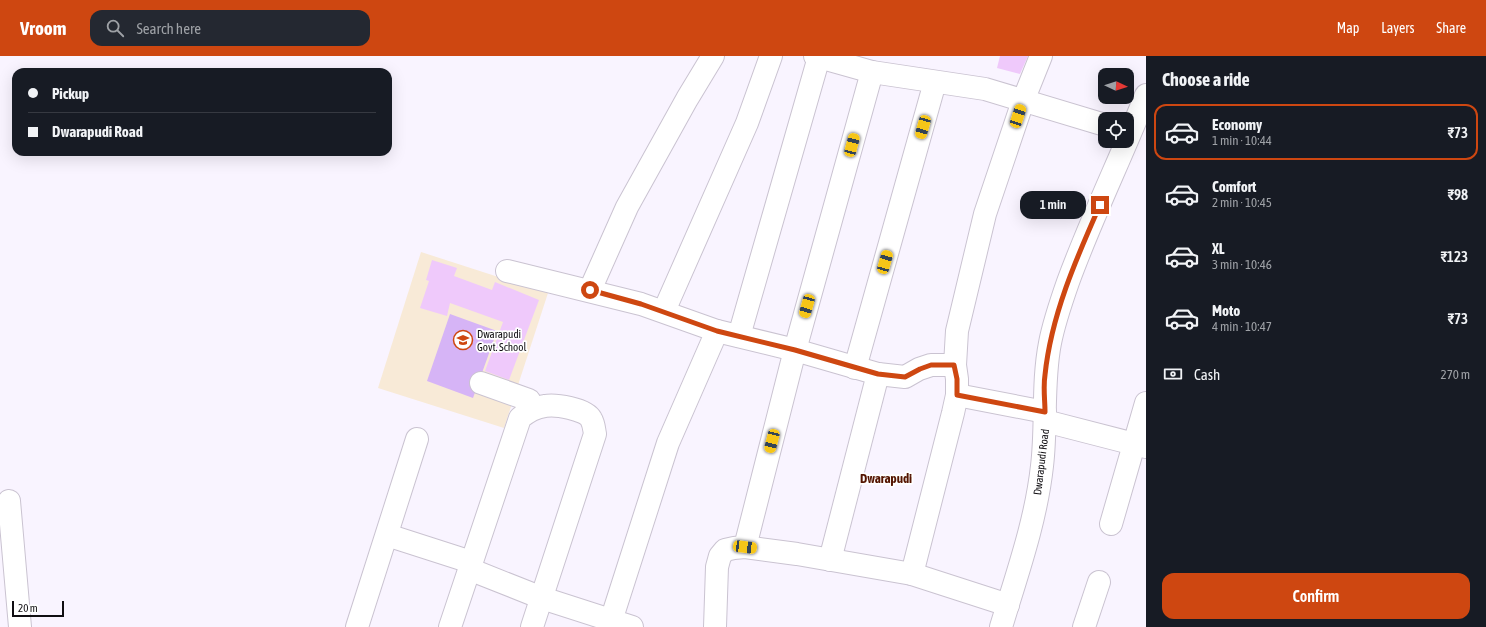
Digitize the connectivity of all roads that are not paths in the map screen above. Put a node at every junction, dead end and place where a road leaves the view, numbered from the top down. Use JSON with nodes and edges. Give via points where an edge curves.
{"nodes":[{"id":1,"x":713,"y":56,"type":"edge"},
{"id":2,"x":771,"y":56,"type":"edge"},
{"id":3,"x":1041,"y":56,"type":"edge"},
{"id":4,"x":817,"y":57,"type":"edge"},
{"id":5,"x":872,"y":72,"type":"junction"},
{"id":6,"x":935,"y":82,"type":"junction"},
{"id":7,"x":1146,"y":96,"type":"edge"},
{"id":8,"x":1023,"y":101,"type":"junction"},
{"id":9,"x":1134,"y":121,"type":"edge"},
{"id":10,"x":1098,"y":123,"type":"edge"},
{"id":11,"x":1122,"y":148,"type":"edge"},
{"id":12,"x":507,"y":271,"type":"dead end"},
{"id":13,"x":590,"y":290,"type":"junction"},
{"id":14,"x":664,"y":311,"type":"junction"},
{"id":15,"x":717,"y":331,"type":"junction"},
{"id":16,"x":739,"y":336,"type":"junction"},
{"id":17,"x":795,"y":350,"type":"junction"},
{"id":18,"x":954,"y":365,"type":"junction"},
{"id":19,"x":855,"y":368,"type":"junction"},
{"id":20,"x":878,"y":374,"type":"junction"},
{"id":21,"x":481,"y":383,"type":"dead end"},
{"id":22,"x":957,"y":395,"type":"junction"},
{"id":23,"x":1146,"y":403,"type":"edge"},
{"id":24,"x":526,"y":412,"type":"junction"},
{"id":25,"x":1045,"y":417,"type":"junction"},
{"id":26,"x":417,"y":439,"type":"dead end"},
{"id":27,"x":1140,"y":445,"type":"edge"},
{"id":28,"x":9,"y":501,"type":"dead end"},
{"id":29,"x":1111,"y":524,"type":"dead end"},
{"id":30,"x":387,"y":534,"type":"junction"},
{"id":31,"x":745,"y":547,"type":"junction"},
{"id":32,"x":830,"y":560,"type":"junction"},
{"id":33,"x":470,"y":565,"type":"junction"},
{"id":34,"x":912,"y":574,"type":"junction"},
{"id":35,"x":1098,"y":582,"type":"dead end"},
{"id":36,"x":542,"y":598,"type":"junction"},
{"id":37,"x":1008,"y":605,"type":"junction"},
{"id":38,"x":610,"y":624,"type":"edge"},
{"id":39,"x":20,"y":627,"type":"edge"},
{"id":40,"x":357,"y":627,"type":"edge"},
{"id":41,"x":450,"y":627,"type":"edge"},
{"id":42,"x":532,"y":627,"type":"edge"},
{"id":43,"x":632,"y":627,"type":"edge"},
{"id":44,"x":715,"y":627,"type":"edge"},
{"id":45,"x":1002,"y":627,"type":"edge"},
{"id":46,"x":1084,"y":627,"type":"edge"}],
"edges":[{"from":1,"to":13,"type":"street","via":[[627,207]]},
{"from":2,"to":14,"type":"street","via":[[747,123]]},
{"from":3,"to":8,"type":"street"},
{"from":4,"to":5,"type":"street"},
{"from":4,"to":16,"type":"street"},
{"from":5,"to":6,"type":"street"},
{"from":5,"to":17,"type":"street"},
{"from":6,"to":8,"type":"street","via":[[985,89]]},
{"from":6,"to":19,"type":"street"},
{"from":7,"to":9,"type":"street","name":"Dwarapudi Road"},
{"from":8,"to":10,"type":"street"},
{"from":8,"to":18,"type":"street","via":[[985,214],[957,331]]},
{"from":11,"to":25,"type":"street","name":"Dwarapudi Road","via":[[1058,312],[1044,376]]},
{"from":12,"to":13,"type":"street"},
{"from":13,"to":14,"type":"street"},
{"from":14,"to":15,"type":"street"},
{"from":15,"to":16,"type":"street"},
{"from":15,"to":38,"type":"street","via":[[668,443]]},
{"from":16,"to":17,"type":"street"},
{"from":17,"to":19,"type":"street"},
{"from":17,"to":31,"type":"street"},
{"from":18,"to":20,"type":"street","via":[[931,365],[905,377]]},
{"from":18,"to":22,"type":"street"},
{"from":19,"to":20,"type":"street"},
{"from":20,"to":32,"type":"street"},
{"from":21,"to":24,"type":"street","via":[[529,400]]},
{"from":22,"to":25,"type":"street"},
{"from":22,"to":34,"type":"street"},
{"from":23,"to":27,"type":"street"},
{"from":24,"to":33,"type":"street","via":[[520,418]]},
{"from":24,"to":36,"type":"street","via":[[552,405],[580,411],[591,418],[595,434]]},
{"from":25,"to":27,"type":"street"},
{"from":25,"to":37,"type":"street","name":"Dwarapudi Road","via":[[1042,466],[1034,516]]},
{"from":26,"to":30,"type":"street"},
{"from":27,"to":29,"type":"street"},
{"from":28,"to":39,"type":"street"},
{"from":30,"to":33,"type":"street"},
{"from":30,"to":40,"type":"street"},
{"from":31,"to":32,"type":"street"},
{"from":31,"to":44,"type":"street","via":[[725,550],[720,556],[717,567]]},
{"from":32,"to":34,"type":"street"},
{"from":33,"to":36,"type":"street"},
{"from":33,"to":41,"type":"street"},
{"from":34,"to":37,"type":"street"},
{"from":35,"to":46,"type":"street"},
{"from":36,"to":38,"type":"street"},
{"from":36,"to":42,"type":"street"},
{"from":37,"to":45,"type":"street","name":"Dwarapudi Road"},
{"from":38,"to":43,"type":"street"}]}
